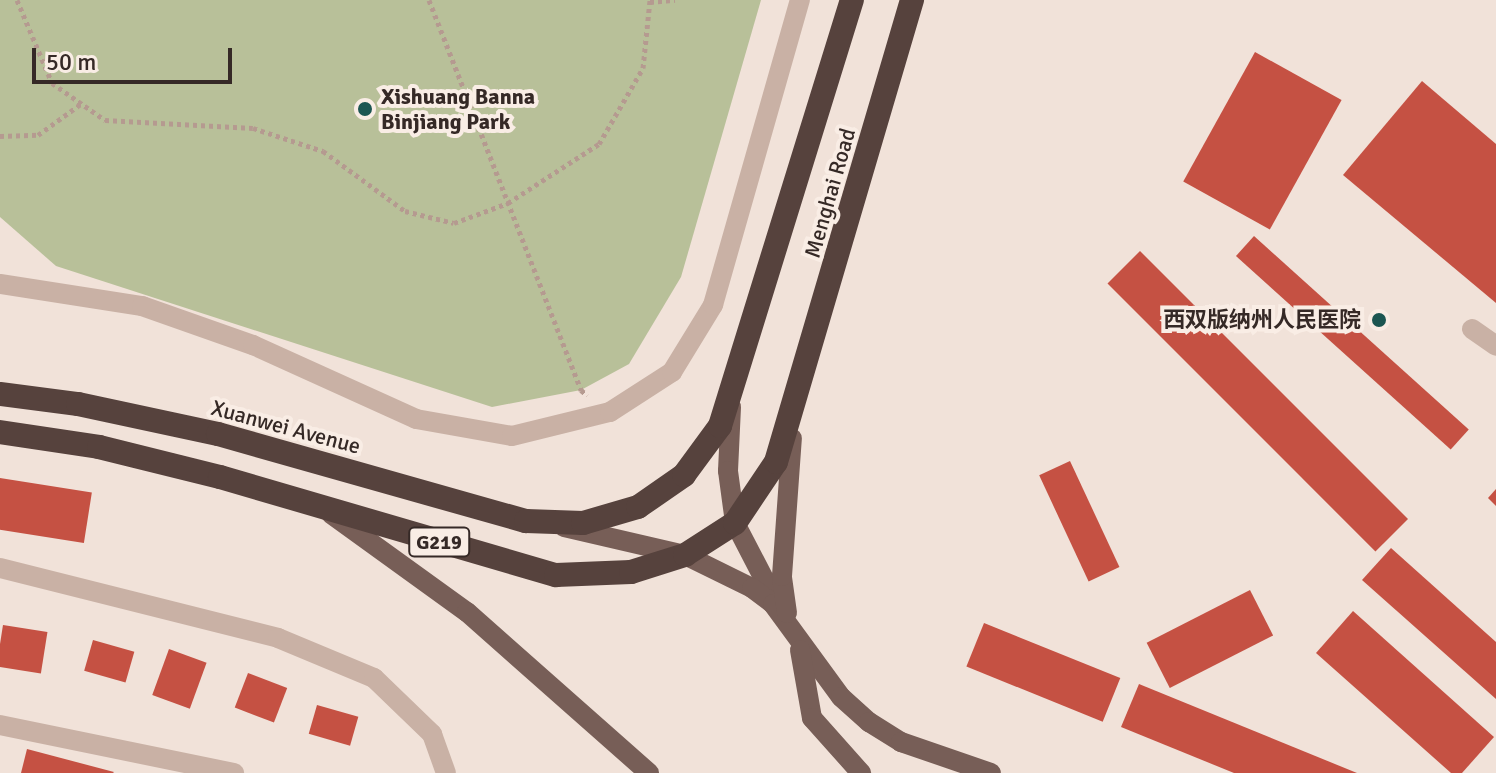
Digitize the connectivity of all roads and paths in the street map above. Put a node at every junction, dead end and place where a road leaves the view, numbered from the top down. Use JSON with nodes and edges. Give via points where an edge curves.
{"nodes":[{"id":1,"x":17,"y":0,"type":"edge"},
{"id":2,"x":429,"y":0,"type":"edge"},
{"id":3,"x":675,"y":0,"type":"edge"},
{"id":4,"x":800,"y":0,"type":"edge"},
{"id":5,"x":852,"y":0,"type":"edge"},
{"id":6,"x":912,"y":0,"type":"edge"},
{"id":7,"x":650,"y":1,"type":"edge"},
{"id":8,"x":82,"y":103,"type":"junction"},
{"id":9,"x":0,"y":136,"type":"edge"},
{"id":10,"x":508,"y":203,"type":"junction"},
{"id":11,"x":0,"y":284,"type":"edge"},
{"id":12,"x":1472,"y":329,"type":"dead end"},
{"id":13,"x":1496,"y":346,"type":"edge"},
{"id":14,"x":0,"y":394,"type":"edge"},
{"id":15,"x":732,"y":395,"type":"junction"},
{"id":16,"x":798,"y":400,"type":"junction"},
{"id":17,"x":610,"y":412,"type":"junction"},
{"id":18,"x":0,"y":432,"type":"edge"},
{"id":19,"x":318,"y":505,"type":"junction"},
{"id":20,"x":735,"y":523,"type":"junction"},
{"id":21,"x":554,"y":525,"type":"junction"},
{"id":22,"x":685,"y":555,"type":"junction"},
{"id":23,"x":0,"y":568,"type":"edge"},
{"id":24,"x":789,"y":625,"type":"junction"},
{"id":25,"x":0,"y":725,"type":"edge"},
{"id":26,"x":234,"y":773,"type":"edge"},
{"id":27,"x":446,"y":773,"type":"edge"},
{"id":28,"x":649,"y":773,"type":"edge"},
{"id":29,"x":861,"y":773,"type":"edge"},
{"id":30,"x":991,"y":773,"type":"edge"}],
"edges":[{"from":1,"to":8,"type":"path","via":[[52,83]]},
{"from":2,"to":10,"type":"path"},
{"from":3,"to":7,"type":"path"},
{"from":4,"to":17,"type":"street","via":[[713,305],[672,372]]},
{"from":5,"to":15,"type":"highway","name":"Menghai Road","number":"G219"},
{"from":6,"to":16,"type":"highway","name":"Menghai Road","number":"G219"},
{"from":7,"to":10,"type":"path","via":[[643,68],[599,144]]},
{"from":8,"to":9,"type":"path","via":[[38,135]]},
{"from":8,"to":10,"type":"path","via":[[105,120],[253,128],[309,146],[405,211],[454,223]]},
{"from":10,"to":17,"type":"path","via":[[581,390]]},
{"from":11,"to":17,"type":"street","via":[[142,306],[253,345],[416,419],[512,436]]},
{"from":12,"to":13,"type":"street"},
{"from":14,"to":21,"type":"highway","name":"Xuanwei Avenue","number":"G219","via":[[78,404],[218,434]]},
{"from":15,"to":20,"type":"main road","via":[[728,471]]},
{"from":15,"to":21,"type":"highway","name":"Xuanwei Avenue","number":"G219","via":[[703,453],[662,493],[612,517]]},
{"from":16,"to":20,"type":"highway","number":"G219","via":[[776,462]]},
{"from":16,"to":24,"type":"main road","via":[[784,490],[782,576]]},
{"from":18,"to":19,"type":"highway","number":"G219","via":[[99,447]]},
{"from":19,"to":22,"type":"highway","number":"G219","via":[[556,575],[631,572]]},
{"from":19,"to":28,"type":"main road","via":[[467,612]]},
{"from":20,"to":22,"type":"highway","number":"G219"},
{"from":20,"to":24,"type":"main road"},
{"from":21,"to":22,"type":"main road","name":"Xuanwei Avenue"},
{"from":22,"to":24,"type":"main road","name":"Xuanwei Avenue","via":[[752,588]]},
{"from":23,"to":27,"type":"street","via":[[278,638],[374,678],[432,734]]},
{"from":24,"to":29,"type":"main road","via":[[803,658],[804,694],[812,718]]},
{"from":24,"to":30,"type":"main road","name":"Xuanwei Avenue","via":[[841,697],[869,722],[901,742]]},
{"from":25,"to":26,"type":"street"}]}
